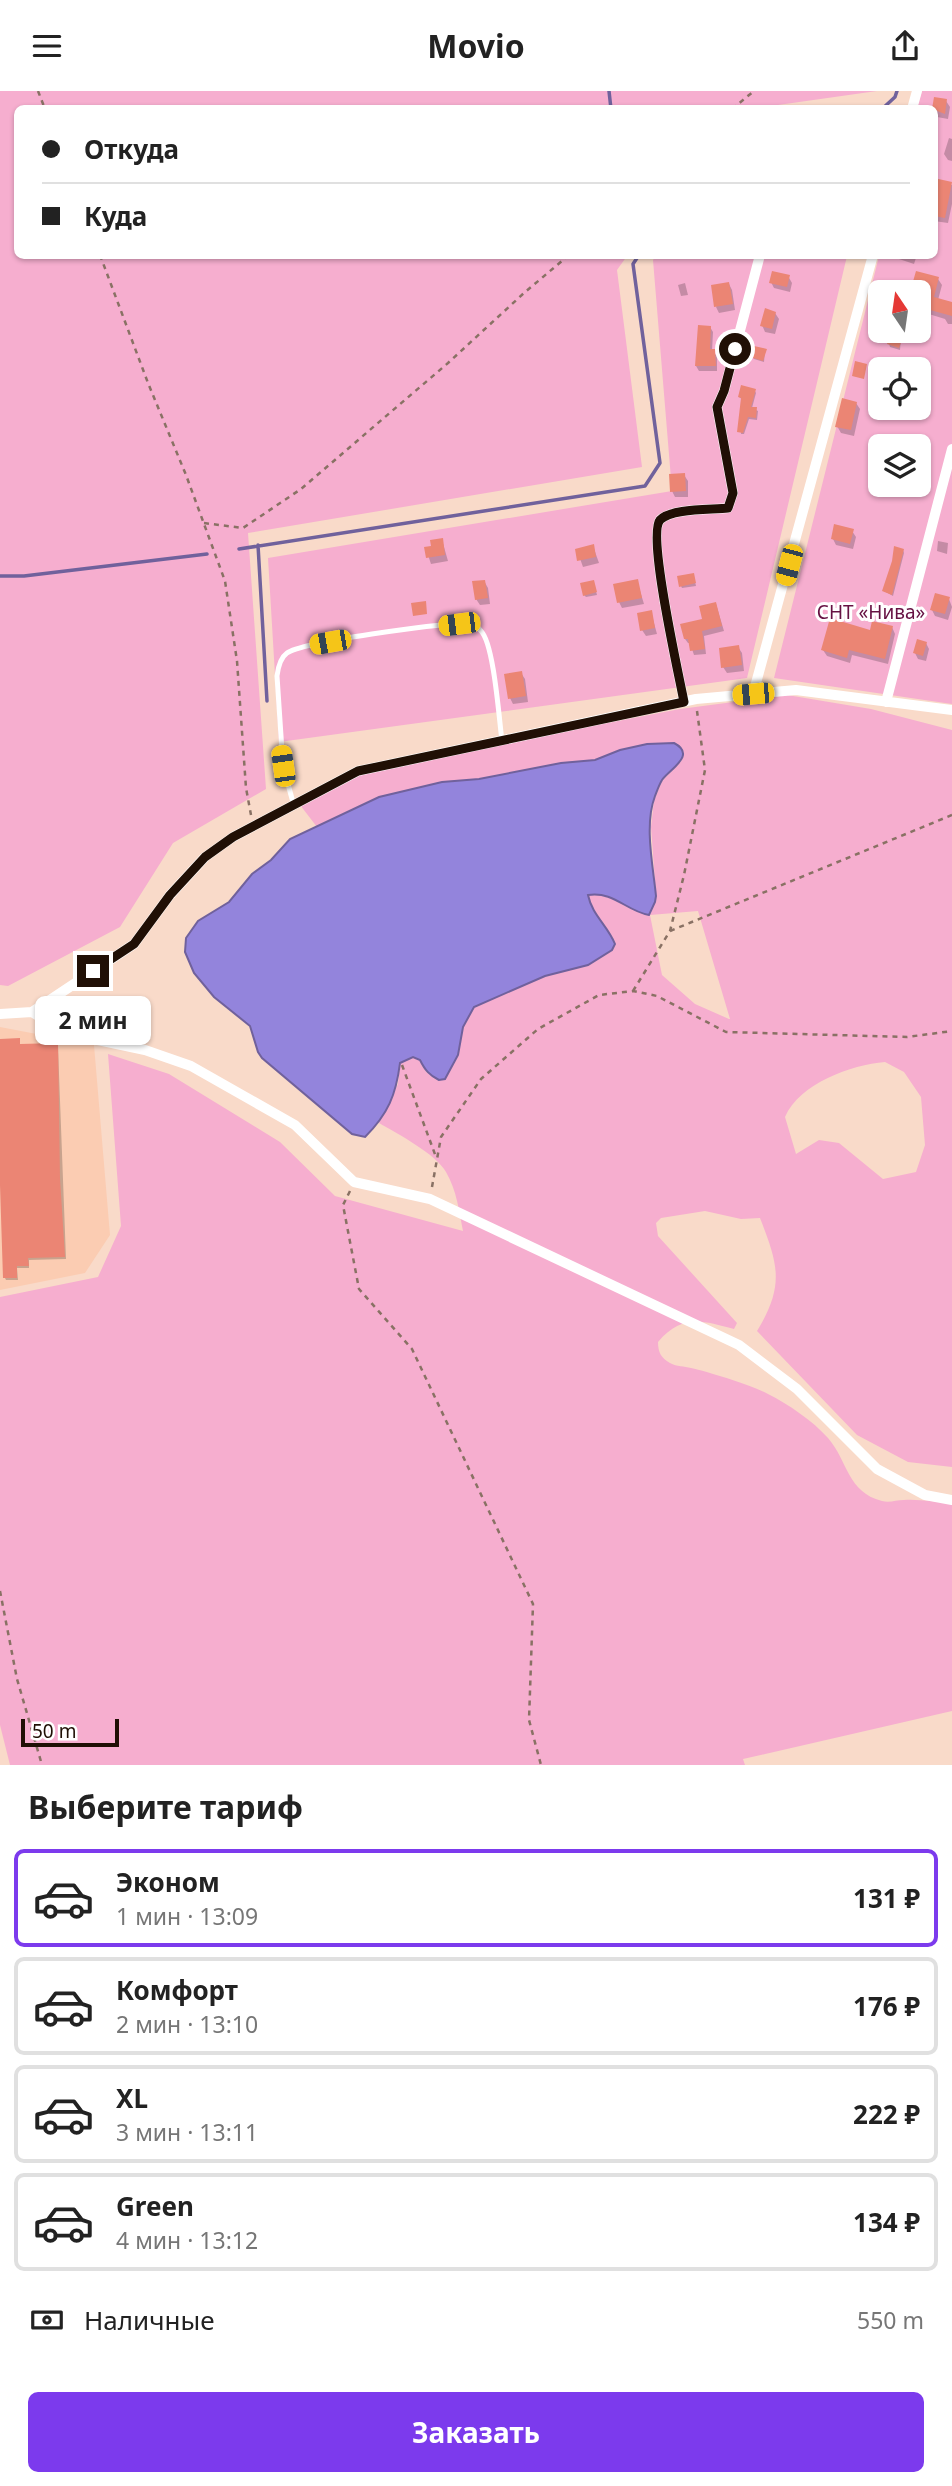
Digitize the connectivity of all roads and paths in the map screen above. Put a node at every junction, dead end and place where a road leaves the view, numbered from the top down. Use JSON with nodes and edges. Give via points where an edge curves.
{"nodes":[{"id":1,"x":754,"y":91,"type":"edge"},
{"id":2,"x":737,"y":105,"type":"edge"},
{"id":3,"x":101,"y":259,"type":"edge"},
{"id":4,"x":564,"y":259,"type":"edge"},
{"id":5,"x":759,"y":259,"type":"edge"},
{"id":6,"x":872,"y":259,"type":"edge"},
{"id":7,"x":952,"y":450,"type":"edge"},
{"id":8,"x":204,"y":523,"type":"junction"},
{"id":9,"x":753,"y":694,"type":"junction"},
{"id":10,"x":690,"y":701,"type":"junction"},
{"id":11,"x":886,"y":702,"type":"junction"},
{"id":12,"x":952,"y":710,"type":"edge"},
{"id":13,"x":502,"y":741,"type":"junction"},
{"id":14,"x":294,"y":806,"type":"junction"},
{"id":15,"x":952,"y":815,"type":"edge"},
{"id":16,"x":253,"y":828,"type":"junction"},
{"id":17,"x":670,"y":931,"type":"junction"},
{"id":18,"x":634,"y":991,"type":"junction"},
{"id":19,"x":32,"y":1012,"type":"junction"},
{"id":20,"x":0,"y":1014,"type":"edge"},
{"id":21,"x":952,"y":1031,"type":"edge"},
{"id":22,"x":401,"y":1065,"type":"dead end"},
{"id":23,"x":437,"y":1160,"type":"junction"},
{"id":24,"x":354,"y":1182,"type":"junction"},
{"id":25,"x":430,"y":1199,"type":"junction"},
{"id":26,"x":952,"y":1500,"type":"edge"},
{"id":27,"x":0,"y":1591,"type":"edge"},
{"id":28,"x":43,"y":1765,"type":"edge"},
{"id":29,"x":541,"y":1765,"type":"edge"}],
"edges":[{"from":1,"to":2,"type":"path"},
{"from":3,"to":8,"type":"path"},
{"from":4,"to":8,"type":"path","via":[[301,489],[243,528]]},
{"from":5,"to":10,"type":"street","via":[[717,407],[733,493],[728,508],[676,512],[661,519],[656,529],[659,570]]},
{"from":6,"to":9,"type":"street"},
{"from":7,"to":11,"type":"street"},
{"from":8,"to":16,"type":"path","via":[[225,581]]},
{"from":9,"to":10,"type":"street"},
{"from":9,"to":11,"type":"street","via":[[796,689]]},
{"from":10,"to":13,"type":"street"},
{"from":10,"to":17,"type":"path","via":[[705,770]]},
{"from":11,"to":12,"type":"street"},
{"from":13,"to":14,"type":"street","via":[[358,771]]},
{"from":13,"to":14,"type":"lane","via":[[491,655],[482,631],[473,625],[303,647],[287,653],[277,677],[282,757]]},
{"from":14,"to":16,"type":"street"},
{"from":15,"to":17,"type":"path"},
{"from":16,"to":19,"type":"street","via":[[205,857],[134,944]]},
{"from":17,"to":18,"type":"path"},
{"from":18,"to":21,"type":"path","via":[[657,996],[726,1032],[907,1037]]},
{"from":18,"to":23,"type":"path","via":[[599,995],[538,1029],[481,1079],[441,1137]]},
{"from":19,"to":20,"type":"street"},
{"from":19,"to":24,"type":"street","via":[[65,1034],[191,1066],[295,1125]]},
{"from":22,"to":23,"type":"path"},
{"from":23,"to":25,"type":"path"},
{"from":24,"to":25,"type":"street"},
{"from":24,"to":29,"type":"path","via":[[343,1205],[359,1289],[412,1349],[533,1604],[529,1720]]},
{"from":25,"to":26,"type":"street","via":[[739,1345],[797,1389],[877,1469],[925,1495]]},
{"from":27,"to":28,"type":"path","via":[[17,1679]]}]}
